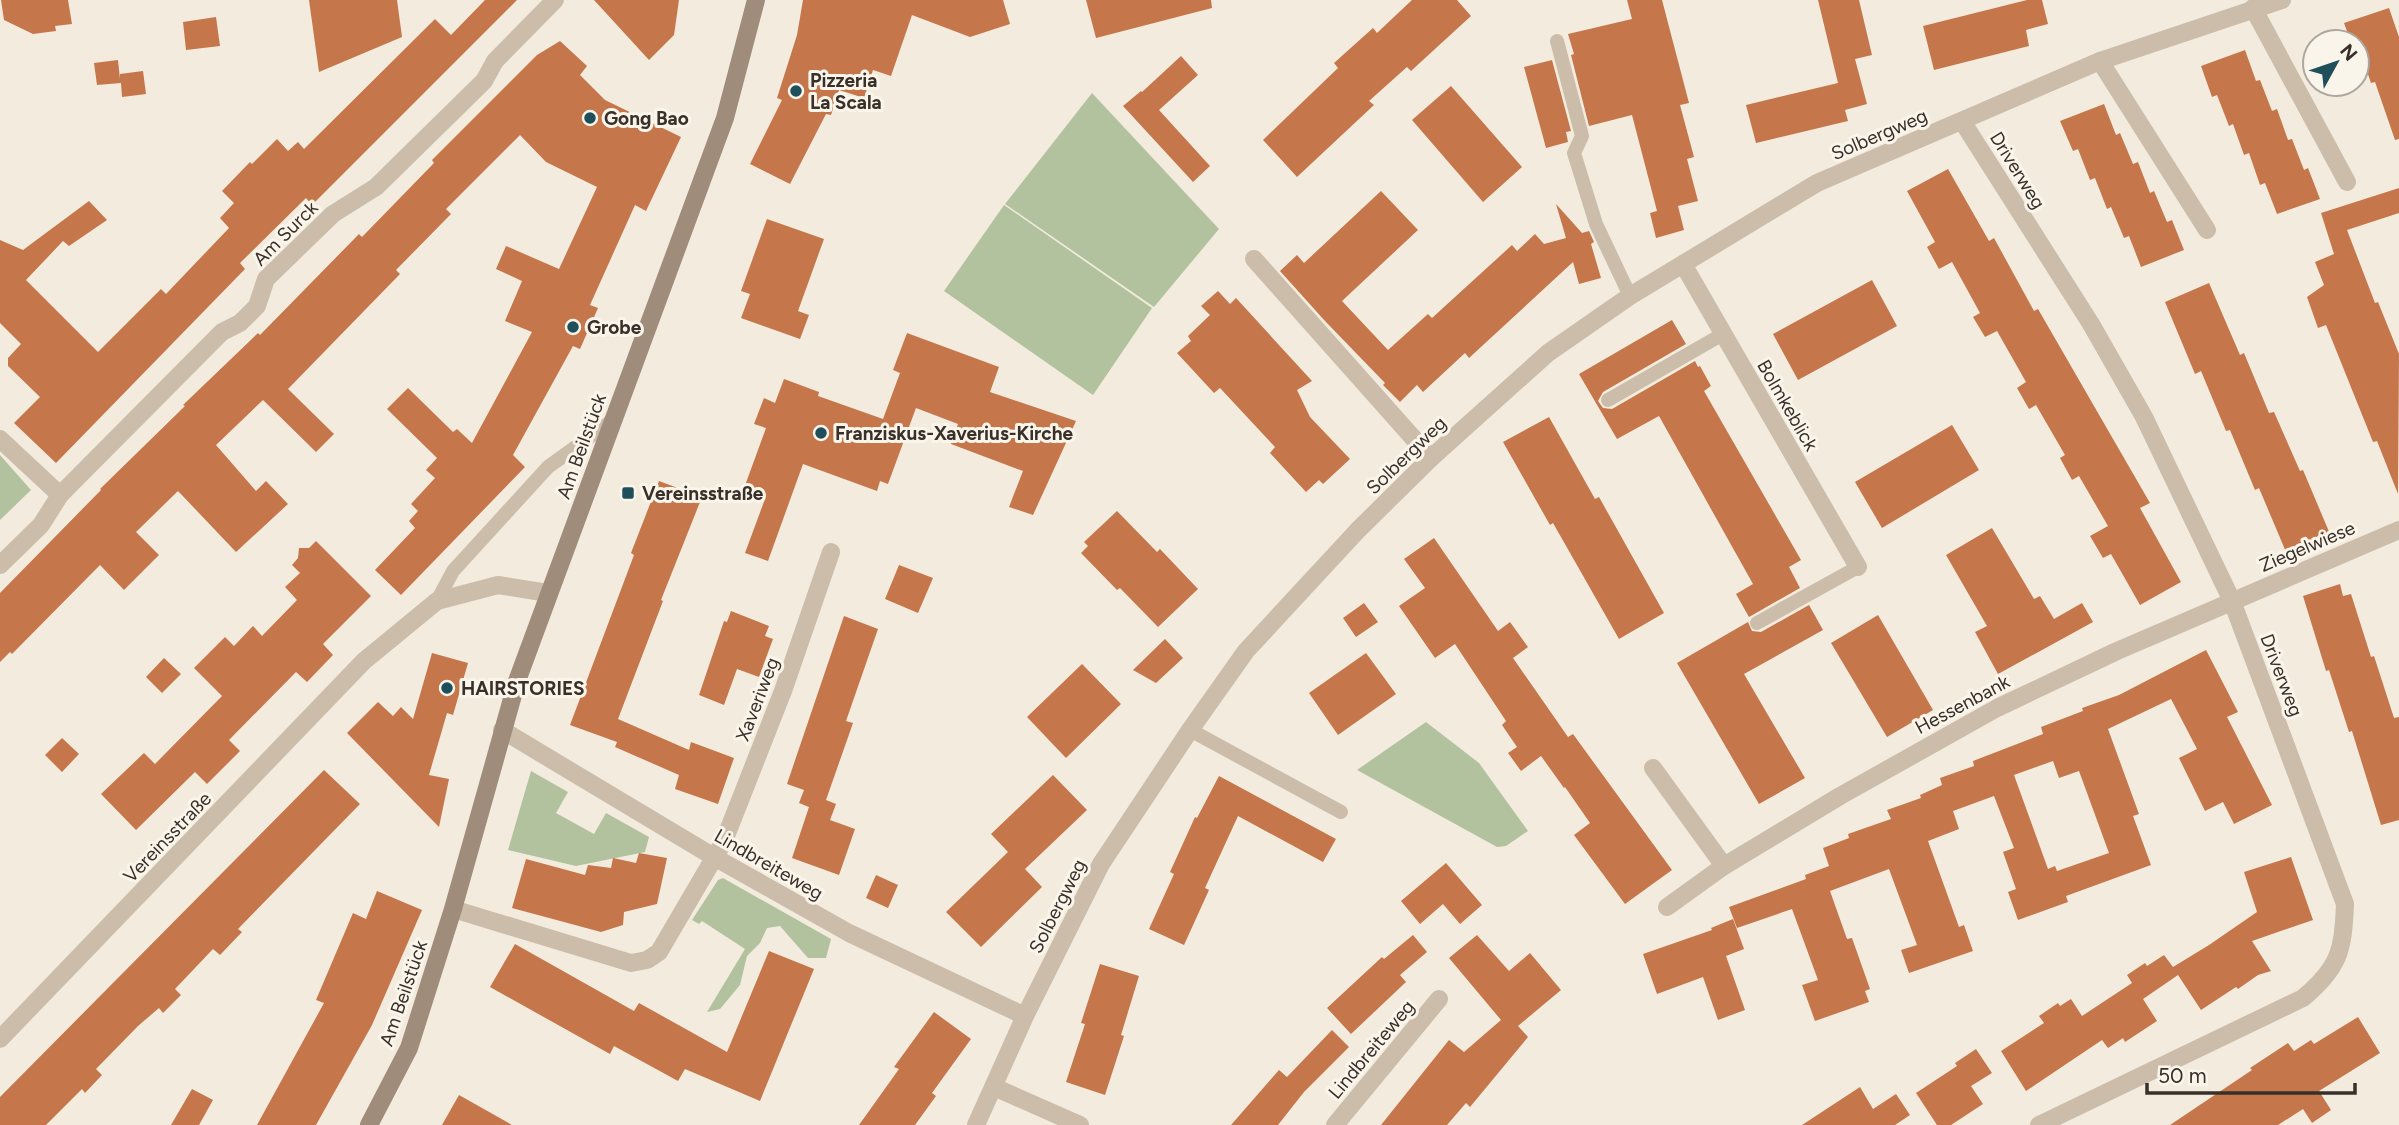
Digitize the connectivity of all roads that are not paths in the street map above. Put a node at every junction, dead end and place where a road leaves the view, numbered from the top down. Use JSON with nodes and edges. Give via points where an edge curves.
{"nodes":[{"id":1,"x":555,"y":0,"type":"edge"},
{"id":2,"x":756,"y":0,"type":"edge"},
{"id":3,"x":2282,"y":0,"type":"edge"},
{"id":4,"x":2253,"y":8,"type":"junction"},
{"id":5,"x":1557,"y":41,"type":"dead end"},
{"id":6,"x":2099,"y":61,"type":"junction"},
{"id":7,"x":1962,"y":121,"type":"junction"},
{"id":8,"x":2347,"y":182,"type":"dead end"},
{"id":9,"x":2207,"y":230,"type":"dead end"},
{"id":10,"x":1254,"y":259,"type":"dead end"},
{"id":11,"x":1683,"y":264,"type":"junction"},
{"id":12,"x":1630,"y":296,"type":"junction"},
{"id":13,"x":1723,"y":334,"type":"junction"},
{"id":14,"x":1608,"y":400,"type":"dead end"},
{"id":15,"x":613,"y":420,"type":"junction"},
{"id":16,"x":0,"y":439,"type":"edge"},
{"id":17,"x":1431,"y":458,"type":"junction"},
{"id":18,"x":60,"y":495,"type":"junction"},
{"id":19,"x":2399,"y":530,"type":"edge"},
{"id":20,"x":831,"y":552,"type":"dead end"},
{"id":21,"x":0,"y":565,"type":"edge"},
{"id":22,"x":1858,"y":567,"type":"joint"},
{"id":23,"x":548,"y":593,"type":"junction"},
{"id":24,"x":436,"y":601,"type":"junction"},
{"id":25,"x":2232,"y":601,"type":"junction"},
{"id":26,"x":1757,"y":623,"type":"dead end"},
{"id":27,"x":502,"y":730,"type":"junction"},
{"id":28,"x":1190,"y":730,"type":"junction"},
{"id":29,"x":1653,"y":768,"type":"dead end"},
{"id":30,"x":1341,"y":812,"type":"dead end"},
{"id":31,"x":715,"y":857,"type":"junction"},
{"id":32,"x":1724,"y":866,"type":"junction"},
{"id":33,"x":1667,"y":907,"type":"dead end"},
{"id":34,"x":453,"y":909,"type":"junction"},
{"id":35,"x":1439,"y":999,"type":"dead end"},
{"id":36,"x":1025,"y":1016,"type":"junction"},
{"id":37,"x":0,"y":1039,"type":"edge"},
{"id":38,"x":994,"y":1087,"type":"junction"},
{"id":39,"x":369,"y":1125,"type":"edge"},
{"id":40,"x":976,"y":1125,"type":"edge"},
{"id":41,"x":1080,"y":1125,"type":"edge"},
{"id":42,"x":1335,"y":1125,"type":"edge"},
{"id":43,"x":2039,"y":1125,"type":"edge"}],
"edges":[{"from":1,"to":18,"type":"street","name":"Am Surck","via":[[495,61],[484,81],[376,187],[333,214],[266,279],[257,306],[240,323],[222,332]]},
{"from":2,"to":15,"type":"main road","name":"Am Beilstück","via":[[724,118]]},
{"from":3,"to":4,"type":"street","name":"Solbergweg"},
{"from":4,"to":6,"type":"street","name":"Solbergweg"},
{"from":4,"to":8,"type":"street"},
{"from":5,"to":12,"type":"lane","via":[[1582,136],[1574,153],[1596,224]]},
{"from":6,"to":7,"type":"street","name":"Solbergweg"},
{"from":6,"to":9,"type":"street"},
{"from":7,"to":11,"type":"street","name":"Solbergweg","via":[[1817,183]]},
{"from":7,"to":25,"type":"street","name":"Driverweg","via":[[2091,324],[2144,417]]},
{"from":10,"to":17,"type":"street"},
{"from":11,"to":12,"type":"street","name":"Solbergweg"},
{"from":11,"to":13,"type":"street","name":"Bolmkeblick"},
{"from":12,"to":17,"type":"street","name":"Solbergweg","via":[[1548,353]]},
{"from":13,"to":14,"type":"lane"},
{"from":13,"to":22,"type":"street","name":"Bolmkeblick"},
{"from":15,"to":23,"type":"main road","name":"Am Beilstück"},
{"from":15,"to":24,"type":"lane","via":[[548,467],[453,571]]},
{"from":16,"to":18,"type":"street"},
{"from":17,"to":28,"type":"street","name":"Solbergweg","via":[[1246,651]]},
{"from":18,"to":21,"type":"street","name":"Am Surck","via":[[41,525]]},
{"from":19,"to":25,"type":"street","name":"Ziegelwiese"},
{"from":20,"to":31,"type":"street","name":"Xaveriweg","via":[[783,691]]},
{"from":22,"to":26,"type":"lane"},
{"from":23,"to":24,"type":"street","name":"Vereinsstraße","via":[[498,585]]},
{"from":23,"to":27,"type":"main road","name":"Am Beilstück"},
{"from":24,"to":37,"type":"street","name":"Vereinsstraße","via":[[364,661]]},
{"from":25,"to":32,"type":"street","name":"Hessenbank","via":[[1969,722]]},
{"from":25,"to":43,"type":"street","name":"Driverweg","via":[[2345,904],[2343,942],[2321,983],[2303,998]]},
{"from":27,"to":31,"type":"street","name":"Lindbreiteweg"},
{"from":27,"to":34,"type":"main road","name":"Am Beilstück"},
{"from":28,"to":30,"type":"lane"},
{"from":28,"to":36,"type":"street","name":"Solbergweg","via":[[1101,864]]},
{"from":29,"to":32,"type":"street"},
{"from":31,"to":34,"type":"street","via":[[659,952],[647,960],[631,963]]},
{"from":31,"to":36,"type":"street","name":"Lindbreiteweg","via":[[849,933]]},
{"from":32,"to":33,"type":"street","name":"Hessenbank"},
{"from":34,"to":39,"type":"main road","name":"Am Beilstück","via":[[410,1048]]},
{"from":35,"to":42,"type":"street","name":"Lindbreiteweg"},
{"from":36,"to":38,"type":"street","name":"Solbergweg"},
{"from":38,"to":40,"type":"street","name":"Solbergweg"},
{"from":38,"to":41,"type":"street"}]}
